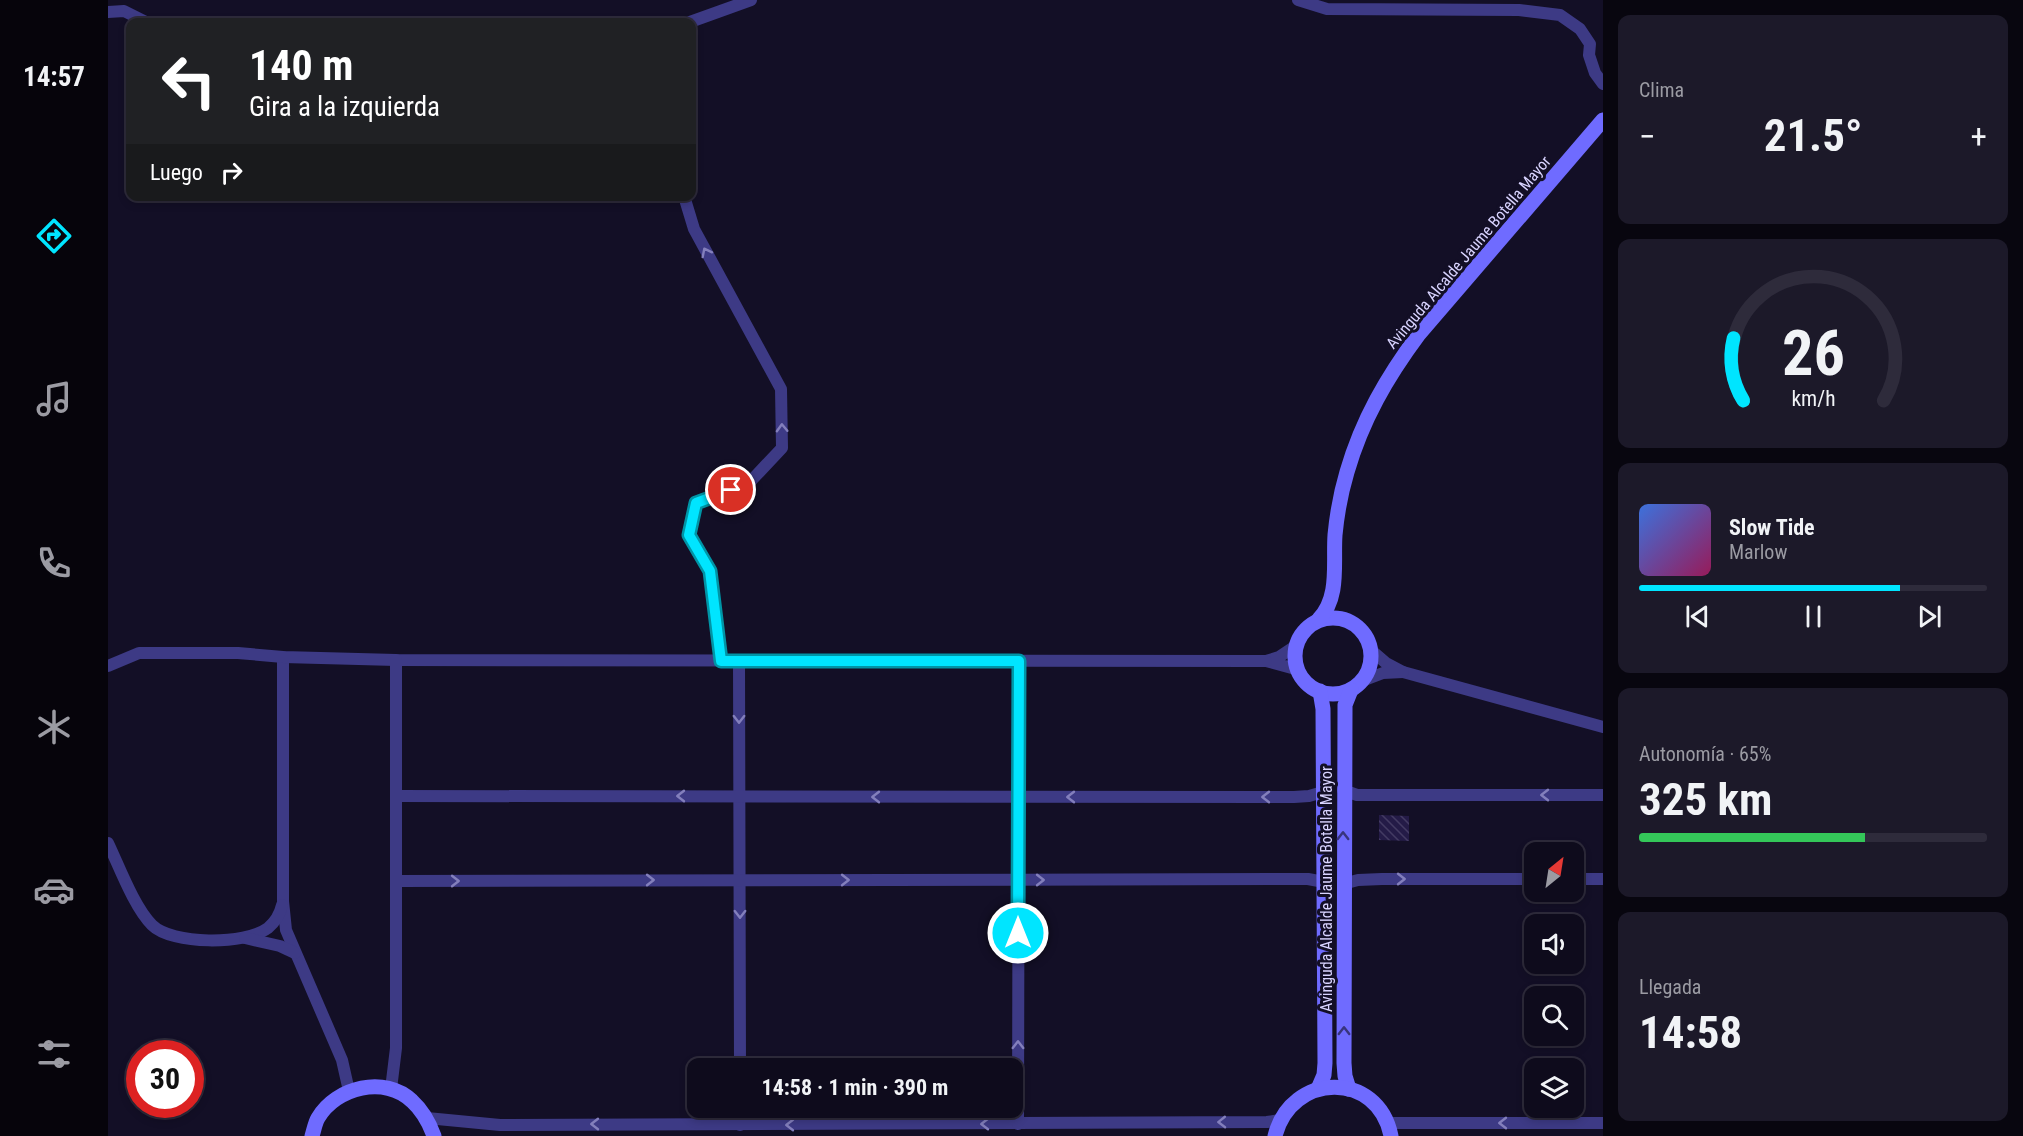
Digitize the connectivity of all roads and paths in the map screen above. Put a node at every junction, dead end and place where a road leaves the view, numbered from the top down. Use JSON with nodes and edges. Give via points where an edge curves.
{"nodes":[{"id":1,"x":751,"y":0,"type":"edge"},
{"id":2,"x":1298,"y":0,"type":"edge"},
{"id":3,"x":108,"y":12,"type":"edge"},
{"id":4,"x":138,"y":18,"type":"edge"},
{"id":5,"x":696,"y":20,"type":"edge"},
{"id":6,"x":1603,"y":84,"type":"edge"},
{"id":7,"x":1603,"y":120,"type":"edge"},
{"id":8,"x":686,"y":201,"type":"edge"},
{"id":9,"x":1333,"y":588,"type":"junction"},
{"id":10,"x":1319,"y":619,"type":"junction"},
{"id":11,"x":1349,"y":622,"type":"junction"},
{"id":12,"x":1297,"y":645,"type":"junction"},
{"id":13,"x":1371,"y":650,"type":"junction"},
{"id":14,"x":282,"y":657,"type":"junction"},
{"id":15,"x":396,"y":660,"type":"junction"},
{"id":16,"x":739,"y":660,"type":"junction"},
{"id":17,"x":721,"y":661,"type":"junction"},
{"id":18,"x":1019,"y":661,"type":"junction"},
{"id":19,"x":1266,"y":661,"type":"junction"},
{"id":20,"x":108,"y":666,"type":"edge"},
{"id":21,"x":1299,"y":670,"type":"junction"},
{"id":22,"x":1403,"y":672,"type":"junction"},
{"id":23,"x":1357,"y":686,"type":"junction"},
{"id":24,"x":1320,"y":691,"type":"junction"},
{"id":25,"x":1603,"y":727,"type":"edge"},
{"id":26,"x":1343,"y":790,"type":"junction"},
{"id":27,"x":1323,"y":792,"type":"junction"},
{"id":28,"x":1603,"y":795,"type":"edge"},
{"id":29,"x":397,"y":796,"type":"junction"},
{"id":30,"x":740,"y":796,"type":"junction"},
{"id":31,"x":1019,"y":797,"type":"junction"},
{"id":32,"x":108,"y":843,"type":"edge"},
{"id":33,"x":1524,"y":879,"type":"edge"},
{"id":34,"x":1584,"y":879,"type":"edge"},
{"id":35,"x":1603,"y":879,"type":"edge"},
{"id":36,"x":740,"y":880,"type":"junction"},
{"id":37,"x":1019,"y":880,"type":"junction"},
{"id":38,"x":397,"y":881,"type":"junction"},
{"id":39,"x":1324,"y":882,"type":"junction"},
{"id":40,"x":1343,"y":885,"type":"junction"},
{"id":41,"x":283,"y":901,"type":"junction"},
{"id":42,"x":241,"y":937,"type":"junction"},
{"id":43,"x":295,"y":953,"type":"junction"},
{"id":44,"x":740,"y":1058,"type":"edge"},
{"id":45,"x":391,"y":1089,"type":"junction"},
{"id":46,"x":1318,"y":1089,"type":"junction"},
{"id":47,"x":1349,"y":1089,"type":"junction"},
{"id":48,"x":350,"y":1091,"type":"junction"},
{"id":49,"x":427,"y":1118,"type":"junction"},
{"id":50,"x":740,"y":1118,"type":"edge"},
{"id":51,"x":1280,"y":1120,"type":"junction"},
{"id":52,"x":1603,"y":1123,"type":"edge"},
{"id":53,"x":1018,"y":1124,"type":"junction"},
{"id":54,"x":740,"y":1125,"type":"junction"},
{"id":55,"x":1389,"y":1130,"type":"edge"},
{"id":56,"x":312,"y":1136,"type":"edge"},
{"id":57,"x":435,"y":1136,"type":"edge"},
{"id":58,"x":1275,"y":1136,"type":"edge"}],
"edges":[{"from":1,"to":5,"type":"street"},
{"from":2,"to":6,"type":"street","via":[[1327,9],[1519,10],[1560,15],[1580,29],[1590,44],[1589,55]]},
{"from":3,"to":4,"type":"street","via":[[124,11]]},
{"from":7,"to":9,"type":"street","name":"Avinguda Alcalde Jaume Botella Mayor","via":[[1419,334],[1377,396],[1360,431],[1340,501]]},
{"from":17,"to":8,"type":"street","one_way":true,"via":[[710,571],[689,535],[696,503],[749,483],[782,447],[781,389],[698,238]]},
{"from":9,"to":10,"type":"street","name":"Avinguda Alcalde Jaume Botella Mayor"},
{"from":9,"to":11,"type":"street","name":"Avinguda Alcalde Jaume Botella Mayor"},
{"from":10,"to":11,"type":"street"},
{"from":10,"to":12,"type":"street","via":[[1299,637]]},
{"from":11,"to":13,"type":"street","via":[[1361,631]]},
{"from":12,"to":19,"type":"street"},
{"from":12,"to":21,"type":"street"},
{"from":13,"to":22,"type":"street"},
{"from":13,"to":23,"type":"street","via":[[1371,666]]},
{"from":14,"to":15,"type":"street"},
{"from":14,"to":20,"type":"street","via":[[139,653]]},
{"from":14,"to":41,"type":"street"},
{"from":15,"to":17,"type":"street"},
{"from":15,"to":29,"type":"street"},
{"from":16,"to":17,"type":"street"},
{"from":16,"to":18,"type":"street"},
{"from":16,"to":30,"type":"street","one_way":true},
{"from":18,"to":19,"type":"street"},
{"from":18,"to":31,"type":"street"},
{"from":19,"to":21,"type":"street"},
{"from":21,"to":24,"type":"street","via":[[1309,685]]},
{"from":22,"to":23,"type":"street","via":[[1383,674]]},
{"from":22,"to":25,"type":"street"},
{"from":23,"to":24,"type":"street","via":[[1338,695]]},
{"from":23,"to":26,"type":"street","name":"Avinguda Alcalde Jaume Botella Mayor","via":[[1345,705]]},
{"from":24,"to":27,"type":"street","name":"Avinguda Alcalde Jaume Botella Mayor"},
{"from":28,"to":26,"type":"street","one_way":true,"via":[[1357,795]]},
{"from":40,"to":26,"type":"street","name":"Avinguda Alcalde Jaume Botella Mayor","one_way":true},
{"from":27,"to":31,"type":"street","one_way":true,"via":[[1309,796]]},
{"from":27,"to":39,"type":"street","name":"Avinguda Alcalde Jaume Botella Mayor"},
{"from":30,"to":29,"type":"street","one_way":true},
{"from":29,"to":38,"type":"street"},
{"from":31,"to":30,"type":"street","one_way":true},
{"from":30,"to":36,"type":"street"},
{"from":31,"to":37,"type":"street"},
{"from":32,"to":42,"type":"street","via":[[153,926],[169,935],[189,939]]},
{"from":40,"to":33,"type":"street","one_way":true,"via":[[1382,879]]},
{"from":34,"to":35,"type":"street"},
{"from":36,"to":37,"type":"street","one_way":true},
{"from":38,"to":36,"type":"street","one_way":true},
{"from":36,"to":44,"type":"street","one_way":true},
{"from":37,"to":39,"type":"street","one_way":true},
{"from":53,"to":37,"type":"street","one_way":true},
{"from":38,"to":45,"type":"street","via":[[396,1056]]},
{"from":39,"to":46,"type":"street","name":"Avinguda Alcalde Jaume Botella Mayor","via":[[1325,1064]]},
{"from":47,"to":40,"type":"street","name":"Avinguda Alcalde Jaume Botella Mayor","one_way":true,"via":[[1344,1063]]},
{"from":41,"to":42,"type":"street","via":[[280,915],[268,928]]},
{"from":41,"to":43,"type":"street","via":[[286,930]]},
{"from":42,"to":43,"type":"street"},
{"from":43,"to":48,"type":"street","via":[[342,1060]]},
{"from":45,"to":48,"type":"street","via":[[370,1086]]},
{"from":45,"to":49,"type":"street","via":[[411,1099]]},
{"from":46,"to":47,"type":"street"},
{"from":46,"to":51,"type":"street","via":[[1292,1104]]},
{"from":47,"to":55,"type":"street","via":[[1380,1110]]},
{"from":48,"to":56,"type":"street","via":[[331,1102],[318,1118]]},
{"from":54,"to":49,"type":"street","one_way":true,"via":[[501,1125]]},
{"from":49,"to":57,"type":"street"},
{"from":50,"to":54,"type":"street"},
{"from":51,"to":53,"type":"street","one_way":true},
{"from":51,"to":58,"type":"street"},
{"from":52,"to":55,"type":"street","one_way":true},
{"from":53,"to":54,"type":"street","one_way":true}]}
